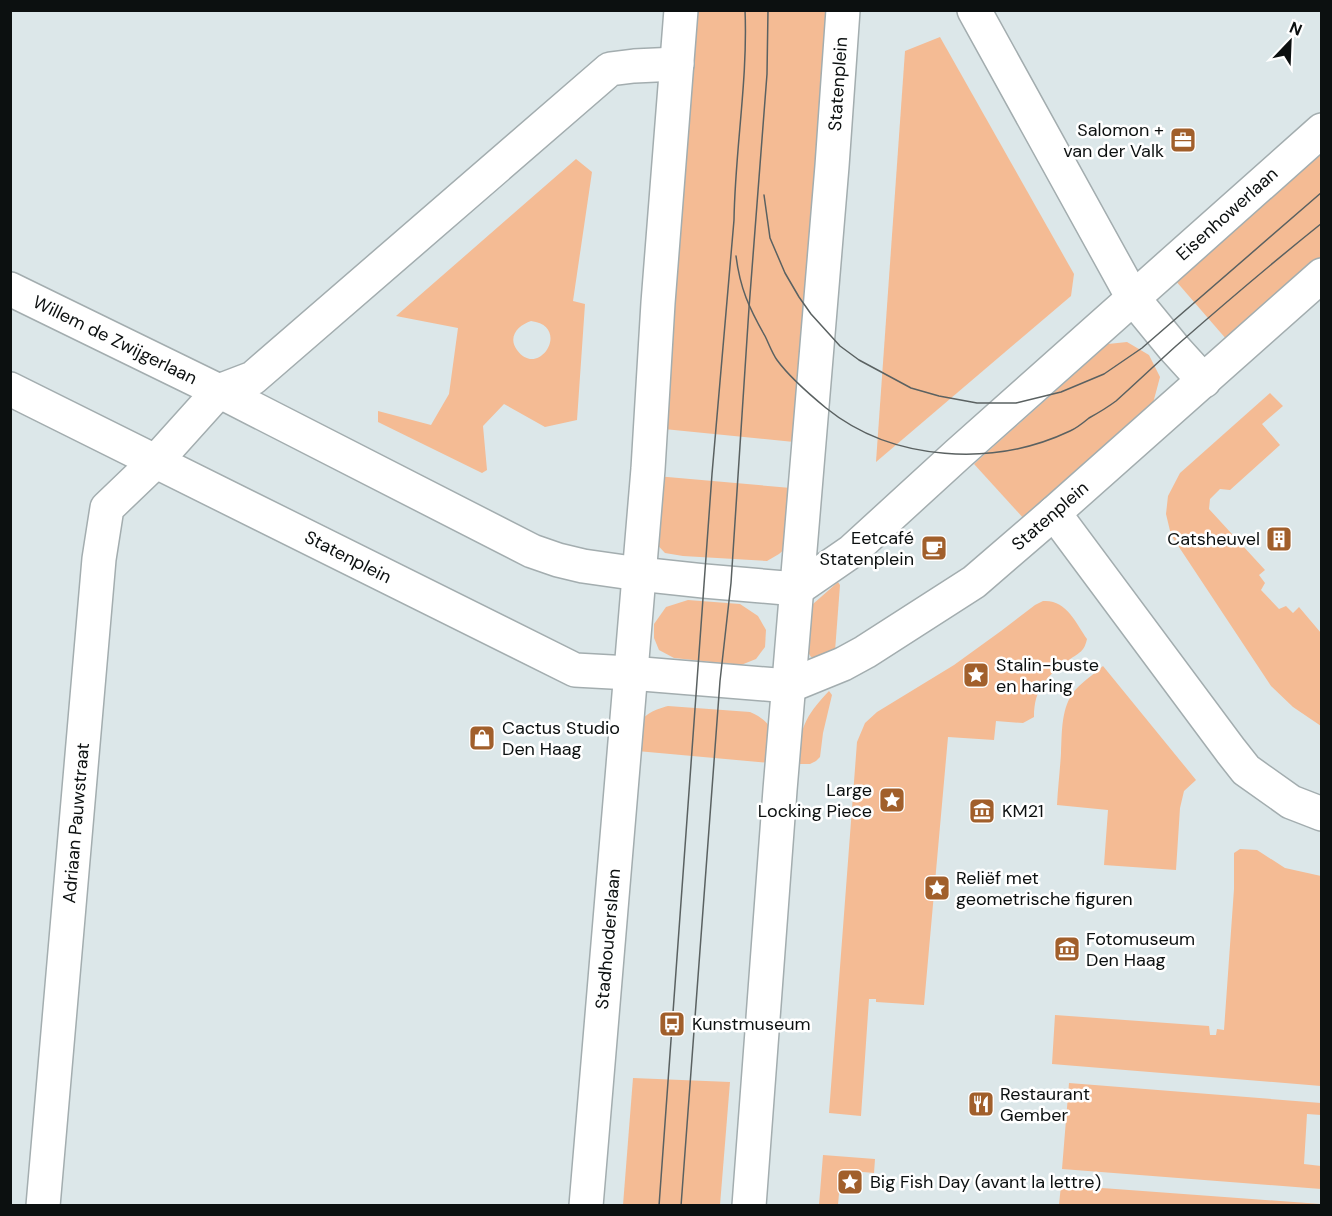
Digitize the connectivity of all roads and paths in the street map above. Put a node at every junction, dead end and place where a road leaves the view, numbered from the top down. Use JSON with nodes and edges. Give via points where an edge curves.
{"nodes":[{"id":1,"x":681,"y":10,"type":"edge"},
{"id":2,"x":843,"y":10,"type":"edge"},
{"id":3,"x":974,"y":10,"type":"edge"},
{"id":4,"x":677,"y":64,"type":"junction"},
{"id":5,"x":1322,"y":130,"type":"edge"},
{"id":6,"x":1322,"y":275,"type":"edge"},
{"id":7,"x":10,"y":289,"type":"edge"},
{"id":8,"x":1133,"y":298,"type":"junction"},
{"id":9,"x":1204,"y":381,"type":"junction"},
{"id":10,"x":10,"y":389,"type":"edge"},
{"id":11,"x":219,"y":391,"type":"junction"},
{"id":12,"x":156,"y":461,"type":"junction"},
{"id":13,"x":1054,"y":513,"type":"junction"},
{"id":14,"x":639,"y":574,"type":"junction"},
{"id":15,"x":797,"y":588,"type":"junction"},
{"id":16,"x":630,"y":673,"type":"junction"},
{"id":17,"x":789,"y":686,"type":"junction"},
{"id":18,"x":1322,"y":814,"type":"edge"},
{"id":19,"x":44,"y":1206,"type":"edge"},
{"id":20,"x":586,"y":1206,"type":"edge"},
{"id":21,"x":749,"y":1206,"type":"edge"}],
"edges":[{"from":1,"to":4,"type":"street"},
{"from":2,"to":15,"type":"street","name":"Statenplein"},
{"from":3,"to":8,"type":"street"},
{"from":4,"to":11,"type":"street","via":[[610,69],[253,378]]},
{"from":4,"to":14,"type":"street"},
{"from":5,"to":8,"type":"street","name":"Eisenhowerlaan"},
{"from":6,"to":9,"type":"street"},
{"from":7,"to":11,"type":"street","name":"Willem de Zwijgerlaan"},
{"from":8,"to":9,"type":"street"},
{"from":8,"to":15,"type":"street","via":[[852,551]]},
{"from":9,"to":13,"type":"street","name":"Statenplein"},
{"from":10,"to":12,"type":"street"},
{"from":11,"to":12,"type":"street"},
{"from":11,"to":14,"type":"street","via":[[532,551],[583,566]]},
{"from":12,"to":16,"type":"street","name":"Statenplein","via":[[576,670]]},
{"from":12,"to":19,"type":"street","name":"Adriaan Pauwstraat","via":[[106,508]]},
{"from":13,"to":17,"type":"street","name":"Statenplein","via":[[974,582],[865,652]]},
{"from":13,"to":18,"type":"street","via":[[1246,770],[1291,802]]},
{"from":14,"to":15,"type":"street"},
{"from":14,"to":16,"type":"street"},
{"from":15,"to":17,"type":"street","name":"Statenplein"},
{"from":16,"to":17,"type":"street","name":"Statenplein"},
{"from":16,"to":20,"type":"street","name":"Stadhouderslaan"},
{"from":17,"to":21,"type":"street"}]}
